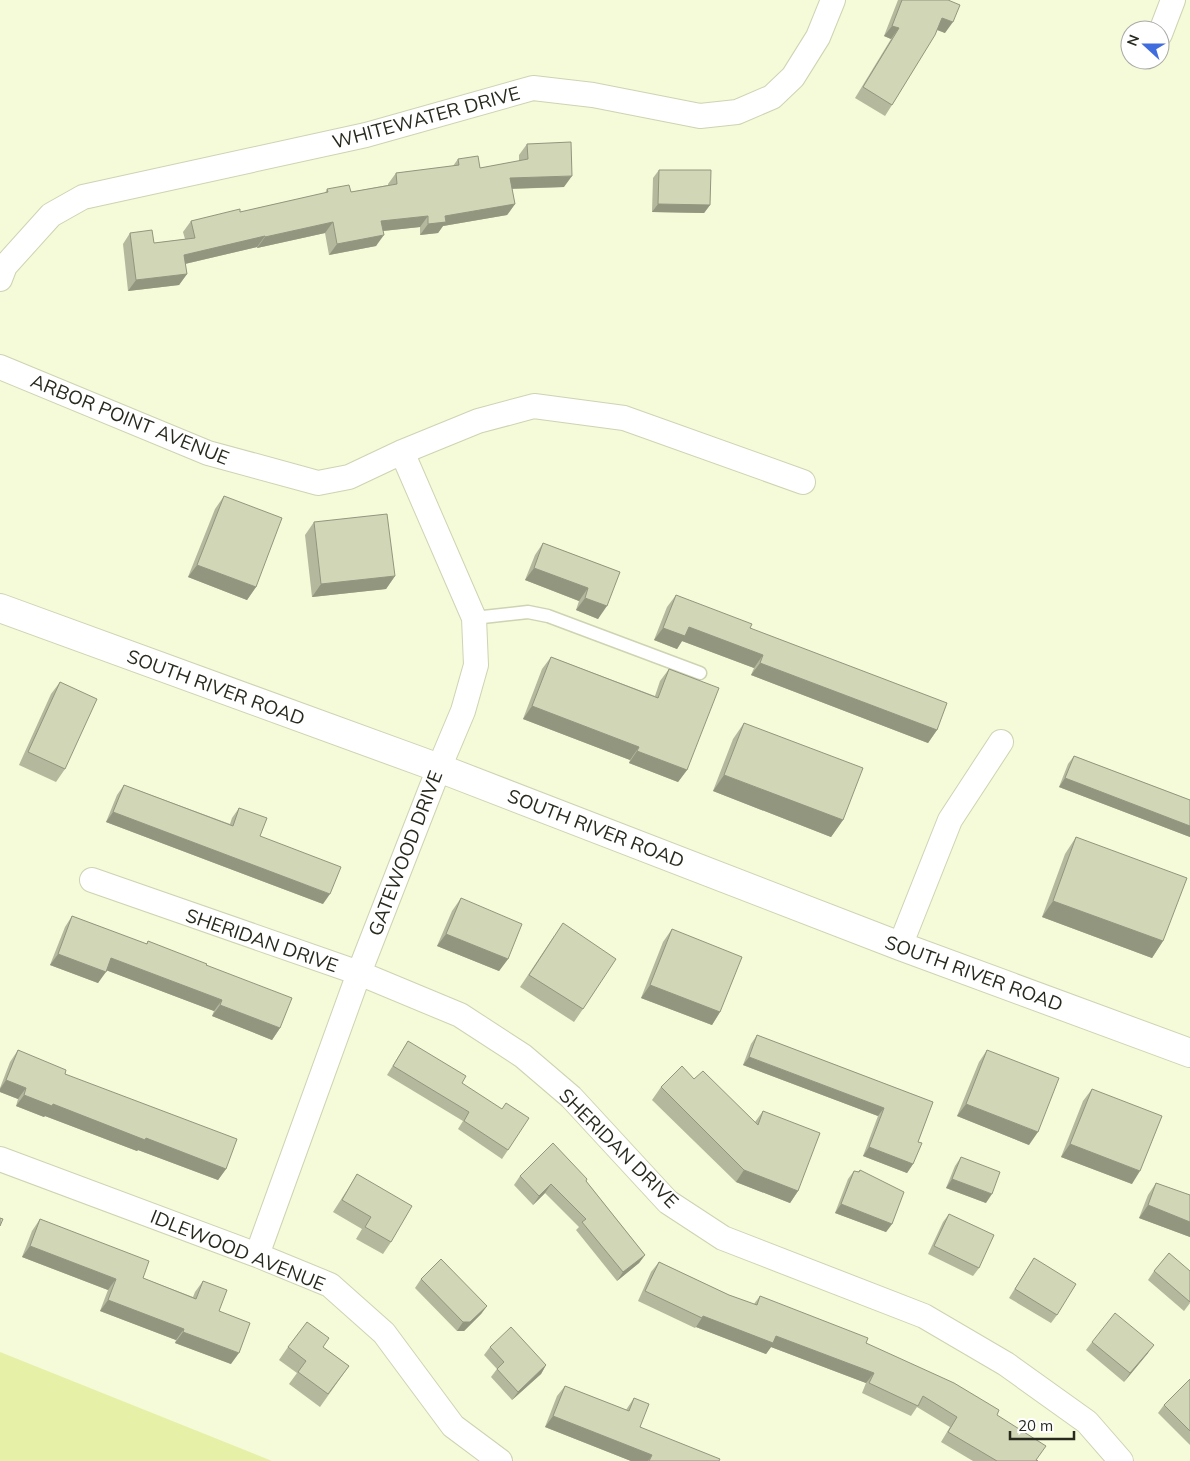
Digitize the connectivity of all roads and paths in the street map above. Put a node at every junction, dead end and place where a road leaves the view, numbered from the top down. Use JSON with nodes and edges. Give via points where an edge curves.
{"nodes":[{"id":1,"x":833,"y":0,"type":"edge"},
{"id":2,"x":1173,"y":0,"type":"edge"},
{"id":3,"x":1165,"y":20,"type":"edge"},
{"id":4,"x":0,"y":279,"type":"edge"},
{"id":5,"x":0,"y":367,"type":"edge"},
{"id":6,"x":402,"y":452,"type":"junction"},
{"id":7,"x":803,"y":482,"type":"dead end"},
{"id":8,"x":0,"y":608,"type":"edge"},
{"id":9,"x":474,"y":618,"type":"junction"},
{"id":10,"x":700,"y":672,"type":"dead end"},
{"id":11,"x":1001,"y":742,"type":"dead end"},
{"id":12,"x":439,"y":768,"type":"junction"},
{"id":13,"x":92,"y":880,"type":"dead end"},
{"id":14,"x":900,"y":946,"type":"junction"},
{"id":15,"x":359,"y":973,"type":"junction"},
{"id":16,"x":1190,"y":1053,"type":"edge"},
{"id":17,"x":0,"y":1159,"type":"edge"},
{"id":18,"x":256,"y":1255,"type":"junction"},
{"id":19,"x":500,"y":1461,"type":"edge"},
{"id":20,"x":1121,"y":1461,"type":"edge"}],
"edges":[{"from":1,"to":4,"type":"street","name":"WHITEWATER DRIVE","via":[[818,37],[793,77],[772,97],[737,112],[700,116],[593,95],[533,88],[366,135],[83,197],[51,215],[5,266]]},
{"from":2,"to":3,"type":"street"},
{"from":5,"to":6,"type":"street","name":"ARBOR POINT AVENUE","via":[[208,453],[318,483],[349,477]]},
{"from":6,"to":7,"type":"street","name":"ARBOR POINT AVENUE","via":[[478,421],[534,406],[624,418]]},
{"from":6,"to":9,"type":"street","name":"GATEWOOD DRIVE"},
{"from":8,"to":12,"type":"street","name":"SOUTH RIVER ROAD"},
{"from":9,"to":10,"type":"lane","via":[[528,612],[548,616]]},
{"from":9,"to":12,"type":"street","name":"GATEWOOD DRIVE","via":[[476,665],[463,711]]},
{"from":11,"to":14,"type":"street","via":[[950,820]]},
{"from":12,"to":14,"type":"street","name":"SOUTH RIVER ROAD"},
{"from":12,"to":15,"type":"street","name":"GATEWOOD DRIVE"},
{"from":13,"to":15,"type":"street","name":"SHERIDAN DRIVE"},
{"from":14,"to":16,"type":"street","name":"SOUTH RIVER ROAD"},
{"from":15,"to":18,"type":"street","name":"GATEWOOD DRIVE"},
{"from":15,"to":20,"type":"street","name":"SHERIDAN DRIVE","via":[[460,1016],[523,1056],[572,1097],[668,1202],[723,1238],[924,1316],[1006,1364],[1079,1416]]},
{"from":17,"to":18,"type":"street","name":"IDLEWOOD AVENUE"},
{"from":18,"to":19,"type":"street","name":"IDLEWOOD AVENUE","via":[[330,1285],[384,1333],[453,1426]]}]}
